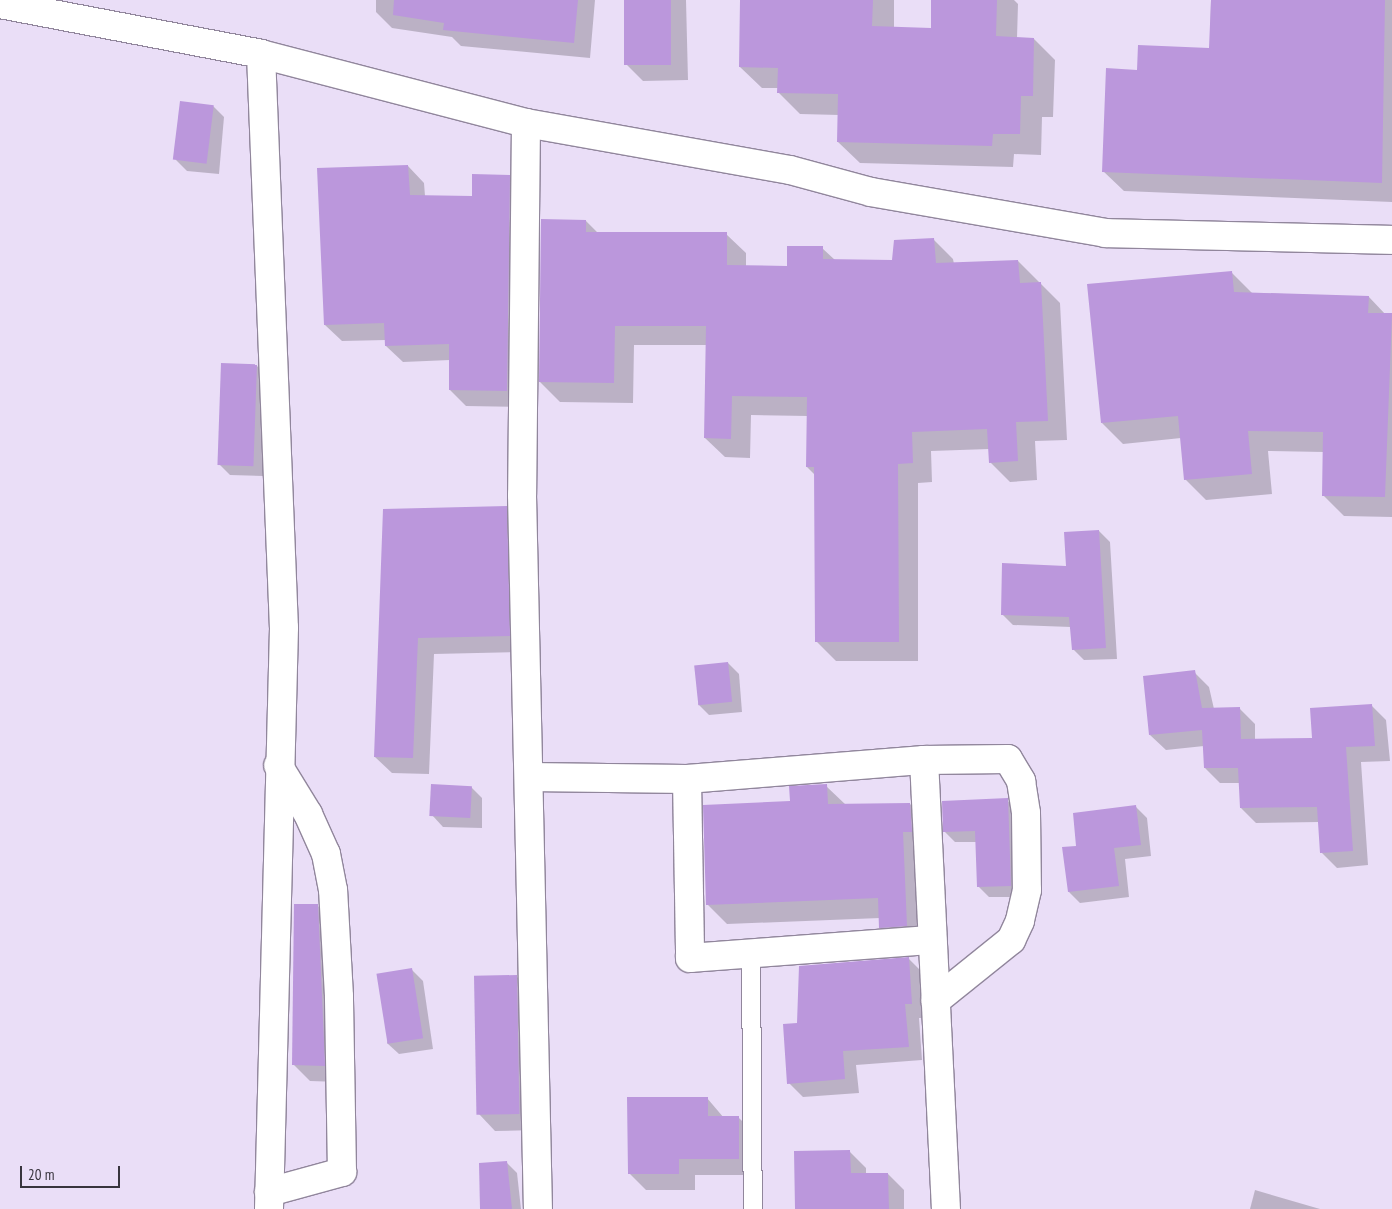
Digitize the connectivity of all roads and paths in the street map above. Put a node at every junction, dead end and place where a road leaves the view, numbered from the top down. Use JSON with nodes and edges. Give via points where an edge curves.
{"nodes":[{"id":1,"x":0,"y":4,"type":"edge"},
{"id":2,"x":261,"y":54,"type":"junction"},
{"id":3,"x":526,"y":123,"type":"junction"},
{"id":4,"x":1392,"y":240,"type":"edge"},
{"id":5,"x":924,"y":760,"type":"junction"},
{"id":6,"x":278,"y":765,"type":"junction"},
{"id":7,"x":529,"y":777,"type":"junction"},
{"id":8,"x":687,"y":779,"type":"junction"},
{"id":9,"x":932,"y":940,"type":"junction"},
{"id":10,"x":751,"y":954,"type":"junction"},
{"id":11,"x":936,"y":1001,"type":"junction"},
{"id":12,"x":269,"y":1200,"type":"edge"},
{"id":13,"x":538,"y":1209,"type":"edge"},
{"id":14,"x":753,"y":1209,"type":"edge"},
{"id":15,"x":946,"y":1209,"type":"edge"}],
"edges":[{"from":1,"to":2,"type":"street"},
{"from":2,"to":3,"type":"street"},
{"from":2,"to":6,"type":"street","via":[[284,628]]},
{"from":3,"to":4,"type":"street","via":[[790,170],[871,192],[1105,233]]},
{"from":3,"to":7,"type":"street","via":[[522,495]]},
{"from":5,"to":8,"type":"street"},
{"from":5,"to":9,"type":"street"},
{"from":5,"to":11,"type":"street","via":[[1008,759],[1021,781],[1026,813],[1027,890],[1020,921],[1011,940]]},
{"from":6,"to":12,"type":"street"},
{"from":6,"to":12,"type":"street","via":[[308,814],[326,854],[334,890],[342,1172]]},
{"from":7,"to":8,"type":"street"},
{"from":7,"to":13,"type":"street"},
{"from":8,"to":10,"type":"street","via":[[690,958]]},
{"from":9,"to":10,"type":"street"},
{"from":9,"to":11,"type":"street"},
{"from":10,"to":14,"type":"lane"},
{"from":11,"to":15,"type":"street"}]}
